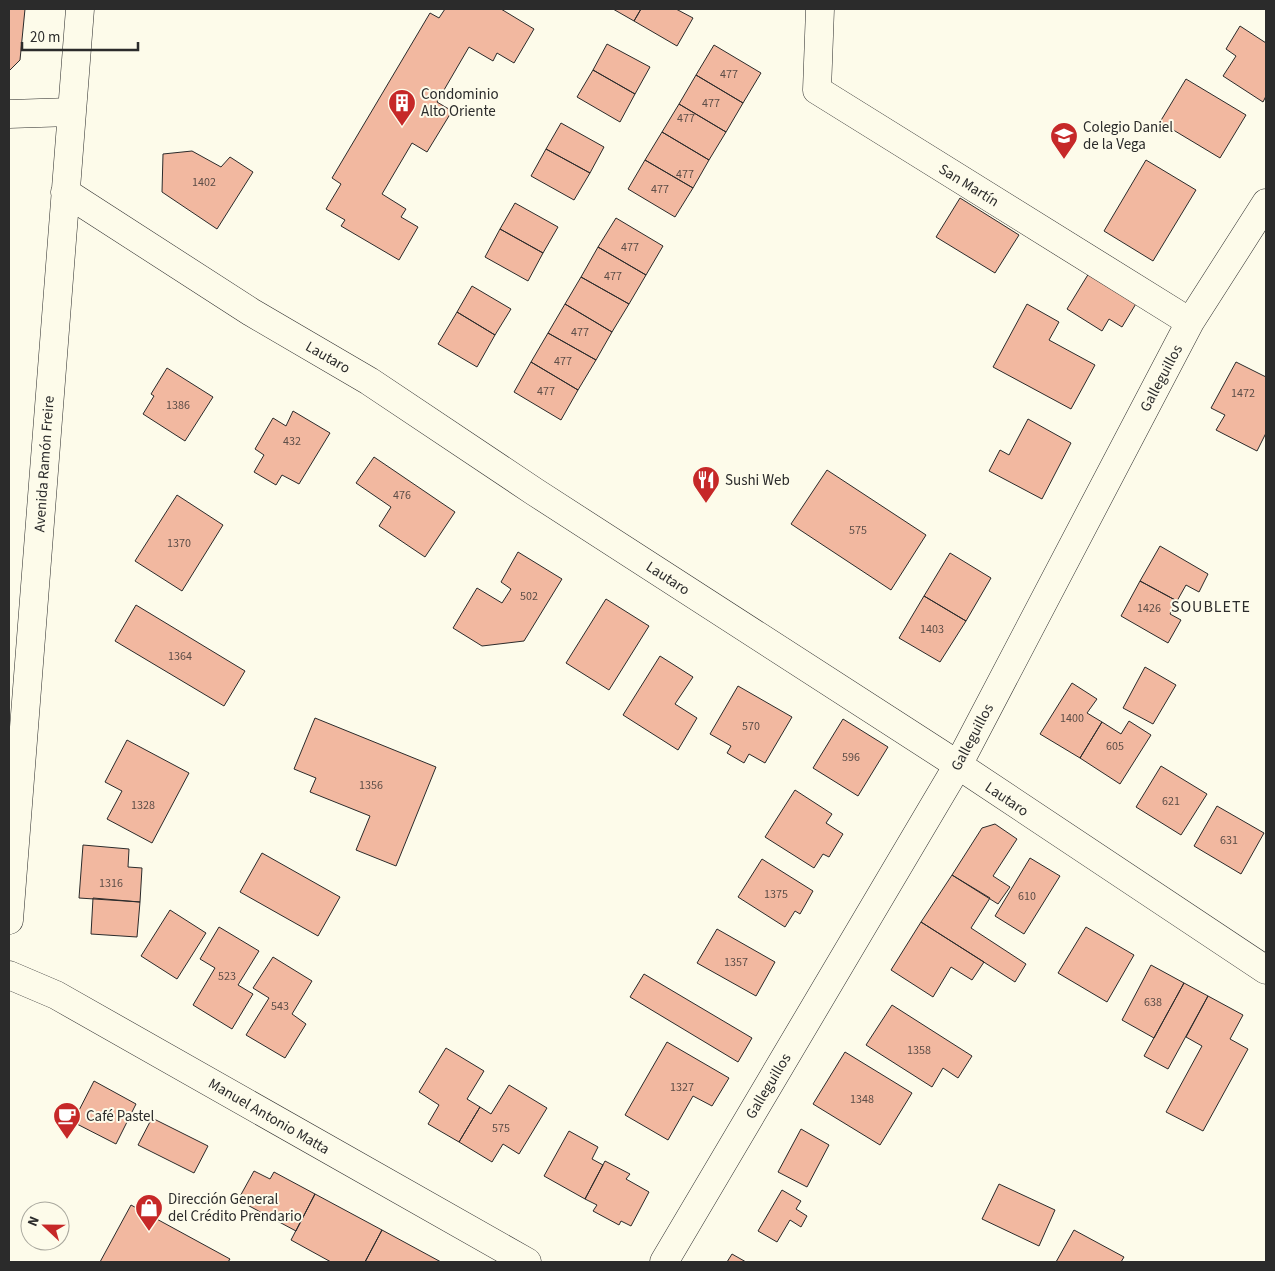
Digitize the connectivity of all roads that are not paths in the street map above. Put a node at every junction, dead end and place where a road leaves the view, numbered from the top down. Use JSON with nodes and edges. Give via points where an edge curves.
{"nodes":[{"id":1,"x":80,"y":9,"type":"edge"},
{"id":2,"x":820,"y":9,"type":"edge"},
{"id":3,"x":71,"y":112,"type":"junction"},
{"id":4,"x":9,"y":114,"type":"edge"},
{"id":5,"x":65,"y":192,"type":"junction"},
{"id":6,"x":1266,"y":203,"type":"edge"},
{"id":7,"x":1190,"y":322,"type":"junction"},
{"id":8,"x":958,"y":766,"type":"junction"},
{"id":9,"x":9,"y":920,"type":"edge"},
{"id":10,"x":1266,"y":970,"type":"edge"},
{"id":11,"x":9,"y":975,"type":"edge"},
{"id":12,"x":527,"y":1262,"type":"edge"},
{"id":13,"x":664,"y":1262,"type":"edge"}],
"edges":[{"from":1,"to":3,"type":"street","name":"Avenida Ramón Freire"},
{"from":2,"to":7,"type":"street","name":"San Martín","via":[[817,90]]},
{"from":3,"to":4,"type":"street"},
{"from":3,"to":5,"type":"street","name":"Avenida Ramón Freire"},
{"from":5,"to":8,"type":"street","name":"Lautaro","via":[[251,312],[369,382]]},
{"from":5,"to":9,"type":"street","name":"Avenida Ramón Freire"},
{"from":6,"to":7,"type":"street","name":"Galleguillos"},
{"from":7,"to":8,"type":"street","name":"Galleguillos"},
{"from":8,"to":10,"type":"street","name":"Lautaro"},
{"from":8,"to":13,"type":"street","name":"Galleguillos"},
{"from":11,"to":12,"type":"street","name":"Manuel Antonio Matta","via":[[56,995]]}]}
